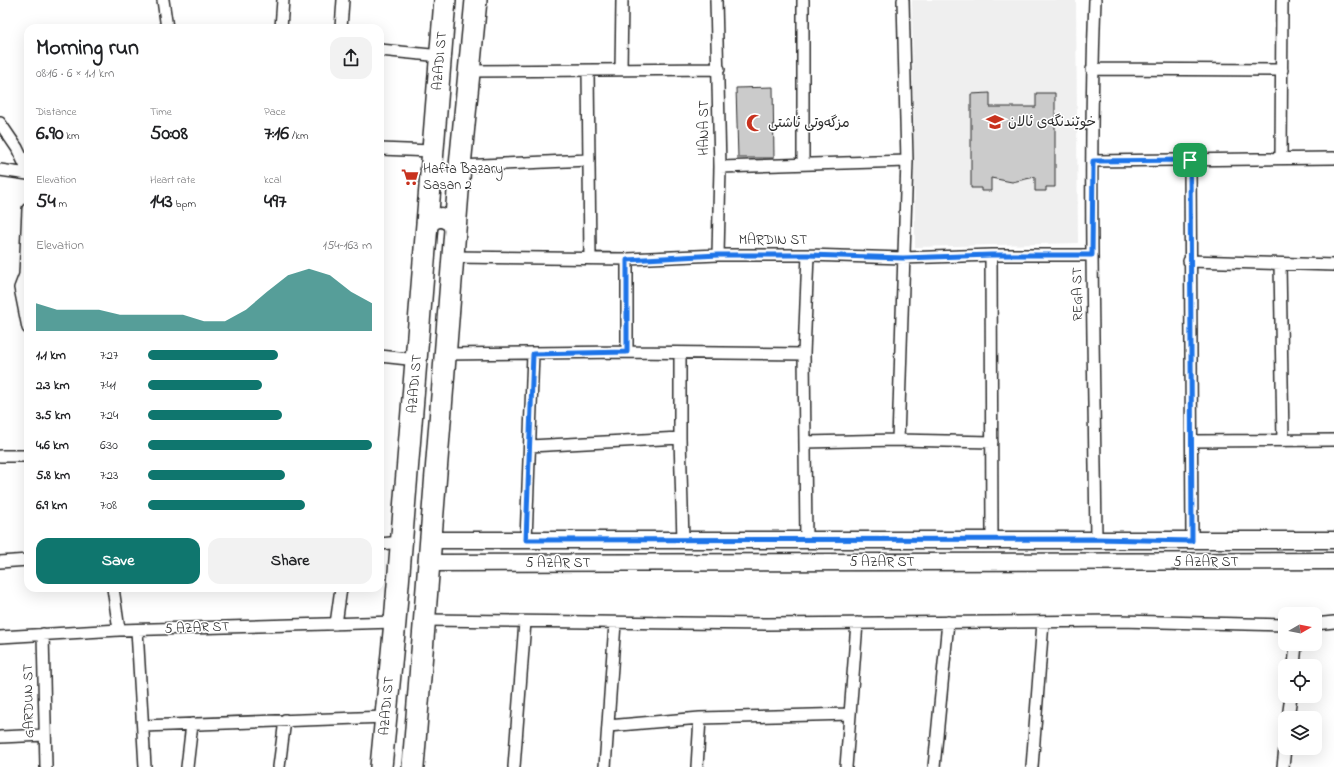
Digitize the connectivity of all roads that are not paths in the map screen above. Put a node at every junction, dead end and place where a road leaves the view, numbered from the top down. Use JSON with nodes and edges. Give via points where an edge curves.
{"nodes":[{"id":1,"x":163,"y":0,"type":"edge"},
{"id":2,"x":283,"y":0,"type":"edge"},
{"id":3,"x":343,"y":0,"type":"edge"},
{"id":4,"x":445,"y":0,"type":"edge"},
{"id":5,"x":476,"y":0,"type":"edge"},
{"id":6,"x":622,"y":0,"type":"edge"},
{"id":7,"x":716,"y":0,"type":"edge"},
{"id":8,"x":803,"y":0,"type":"edge"},
{"id":9,"x":903,"y":0,"type":"edge"},
{"id":10,"x":1095,"y":0,"type":"edge"},
{"id":11,"x":1282,"y":0,"type":"edge"},
{"id":12,"x":166,"y":24,"type":"edge"},
{"id":13,"x":281,"y":24,"type":"edge"},
{"id":14,"x":341,"y":24,"type":"edge"},
{"id":15,"x":384,"y":50,"type":"edge"},
{"id":16,"x":441,"y":56,"type":"junction"},
{"id":17,"x":719,"y":69,"type":"junction"},
{"id":18,"x":1092,"y":69,"type":"junction"},
{"id":19,"x":621,"y":70,"type":"junction"},
{"id":20,"x":1282,"y":70,"type":"junction"},
{"id":21,"x":468,"y":71,"type":"junction"},
{"id":22,"x":588,"y":71,"type":"junction"},
{"id":23,"x":0,"y":123,"type":"edge"},
{"id":24,"x":384,"y":150,"type":"edge"},
{"id":25,"x":1281,"y":157,"type":"junction"},
{"id":26,"x":1334,"y":158,"type":"edge"},
{"id":27,"x":431,"y":159,"type":"junction"},
{"id":28,"x":588,"y":160,"type":"junction"},
{"id":29,"x":1190,"y":160,"type":"junction"},
{"id":30,"x":907,"y":161,"type":"junction"},
{"id":31,"x":1093,"y":161,"type":"junction"},
{"id":32,"x":803,"y":163,"type":"junction"},
{"id":33,"x":24,"y":165,"type":"edge"},
{"id":34,"x":720,"y":167,"type":"junction"},
{"id":35,"x":460,"y":168,"type":"junction"},
{"id":36,"x":0,"y":170,"type":"edge"},
{"id":37,"x":24,"y":173,"type":"edge"},
{"id":38,"x":426,"y":231,"type":"junction"},
{"id":39,"x":455,"y":232,"type":"junction"},
{"id":40,"x":718,"y":255,"type":"junction"},
{"id":41,"x":808,"y":255,"type":"junction"},
{"id":42,"x":991,"y":255,"type":"junction"},
{"id":43,"x":1092,"y":255,"type":"junction"},
{"id":44,"x":453,"y":257,"type":"junction"},
{"id":45,"x":590,"y":258,"type":"junction"},
{"id":46,"x":903,"y":258,"type":"junction"},
{"id":47,"x":627,"y":260,"type":"junction"},
{"id":48,"x":1189,"y":261,"type":"junction"},
{"id":49,"x":1280,"y":264,"type":"junction"},
{"id":50,"x":1334,"y":265,"type":"edge"},
{"id":51,"x":24,"y":279,"type":"edge"},
{"id":52,"x":24,"y":308,"type":"edge"},
{"id":53,"x":627,"y":352,"type":"junction"},
{"id":54,"x":445,"y":354,"type":"junction"},
{"id":55,"x":533,"y":354,"type":"junction"},
{"id":56,"x":680,"y":354,"type":"junction"},
{"id":57,"x":804,"y":354,"type":"junction"},
{"id":58,"x":384,"y":356,"type":"edge"},
{"id":59,"x":417,"y":360,"type":"junction"},
{"id":60,"x":680,"y":438,"type":"junction"},
{"id":61,"x":898,"y":440,"type":"junction"},
{"id":62,"x":1283,"y":440,"type":"junction"},
{"id":63,"x":1334,"y":440,"type":"edge"},
{"id":64,"x":1192,"y":441,"type":"junction"},
{"id":65,"x":805,"y":442,"type":"junction"},
{"id":66,"x":992,"y":442,"type":"junction"},
{"id":67,"x":530,"y":446,"type":"junction"},
{"id":68,"x":0,"y":456,"type":"edge"},
{"id":69,"x":24,"y":456,"type":"edge"},
{"id":70,"x":866,"y":539,"type":"junction"},
{"id":71,"x":992,"y":539,"type":"junction"},
{"id":72,"x":1096,"y":539,"type":"junction"},
{"id":73,"x":431,"y":540,"type":"junction"},
{"id":74,"x":526,"y":540,"type":"junction"},
{"id":75,"x":683,"y":540,"type":"junction"},
{"id":76,"x":806,"y":540,"type":"junction"},
{"id":77,"x":1334,"y":540,"type":"edge"},
{"id":78,"x":1192,"y":541,"type":"junction"},
{"id":79,"x":402,"y":542,"type":"junction"},
{"id":80,"x":384,"y":544,"type":"edge"},
{"id":81,"x":24,"y":560,"type":"edge"},
{"id":82,"x":1334,"y":561,"type":"edge"},
{"id":83,"x":0,"y":562,"type":"edge"},
{"id":84,"x":865,"y":562,"type":"junction"},
{"id":85,"x":429,"y":563,"type":"junction"},
{"id":86,"x":114,"y":592,"type":"edge"},
{"id":87,"x":340,"y":592,"type":"edge"},
{"id":88,"x":425,"y":620,"type":"junction"},
{"id":89,"x":395,"y":622,"type":"junction"},
{"id":90,"x":525,"y":622,"type":"junction"},
{"id":91,"x":948,"y":622,"type":"junction"},
{"id":92,"x":1043,"y":622,"type":"junction"},
{"id":93,"x":1334,"y":622,"type":"edge"},
{"id":94,"x":615,"y":623,"type":"junction"},
{"id":95,"x":857,"y":623,"type":"junction"},
{"id":96,"x":1322,"y":623,"type":"edge"},
{"id":97,"x":336,"y":624,"type":"junction"},
{"id":98,"x":1278,"y":625,"type":"edge"},
{"id":99,"x":119,"y":630,"type":"junction"},
{"id":100,"x":137,"y":630,"type":"junction"},
{"id":101,"x":43,"y":634,"type":"junction"},
{"id":102,"x":0,"y":637,"type":"edge"},
{"id":103,"x":850,"y":714,"type":"junction"},
{"id":104,"x":386,"y":717,"type":"junction"},
{"id":105,"x":700,"y":718,"type":"junction"},
{"id":106,"x":285,"y":720,"type":"junction"},
{"id":107,"x":192,"y":724,"type":"junction"},
{"id":108,"x":143,"y":726,"type":"junction"},
{"id":109,"x":608,"y":726,"type":"junction"},
{"id":110,"x":45,"y":735,"type":"junction"},
{"id":111,"x":0,"y":737,"type":"edge"},
{"id":112,"x":1284,"y":755,"type":"edge"},
{"id":113,"x":46,"y":767,"type":"edge"},
{"id":114,"x":145,"y":767,"type":"edge"},
{"id":115,"x":187,"y":767,"type":"edge"},
{"id":116,"x":279,"y":767,"type":"edge"},
{"id":117,"x":381,"y":767,"type":"edge"},
{"id":118,"x":413,"y":767,"type":"edge"},
{"id":119,"x":514,"y":767,"type":"edge"},
{"id":120,"x":605,"y":767,"type":"edge"},
{"id":121,"x":697,"y":767,"type":"edge"},
{"id":122,"x":846,"y":767,"type":"edge"},
{"id":123,"x":934,"y":767,"type":"edge"},
{"id":124,"x":1032,"y":767,"type":"edge"},
{"id":125,"x":1283,"y":767,"type":"edge"}],
"edges":[{"from":1,"to":12,"type":"street"},
{"from":2,"to":13,"type":"street"},
{"from":3,"to":14,"type":"street"},
{"from":4,"to":16,"type":"highway","name":"AZADI ST"},
{"from":5,"to":21,"type":"highway","name":"AZADI ST"},
{"from":6,"to":19,"type":"street"},
{"from":7,"to":17,"type":"street","name":"HANA ST"},
{"from":8,"to":32,"type":"street"},
{"from":9,"to":30,"type":"street"},
{"from":10,"to":18,"type":"street","name":"REGA ST"},
{"from":11,"to":20,"type":"street"},
{"from":15,"to":16,"type":"street"},
{"from":16,"to":27,"type":"highway","name":"AZADI ST"},
{"from":17,"to":19,"type":"street"},
{"from":17,"to":34,"type":"street","name":"HANA ST"},
{"from":18,"to":20,"type":"street"},
{"from":18,"to":31,"type":"street","name":"REGA ST"},
{"from":19,"to":22,"type":"street"},
{"from":20,"to":25,"type":"street"},
{"from":21,"to":22,"type":"street"},
{"from":21,"to":35,"type":"highway","name":"AZADI ST"},
{"from":22,"to":28,"type":"street"},
{"from":23,"to":33,"type":"street"},
{"from":24,"to":27,"type":"street"},
{"from":25,"to":26,"type":"street"},
{"from":25,"to":29,"type":"street"},
{"from":27,"to":35,"type":"main road","via":[[435,176],[444,180],[454,178]]},
{"from":27,"to":38,"type":"highway","name":"AZADI ST"},
{"from":28,"to":35,"type":"street"},
{"from":28,"to":45,"type":"street"},
{"from":29,"to":31,"type":"street"},
{"from":29,"to":48,"type":"street"},
{"from":30,"to":32,"type":"street"},
{"from":30,"to":46,"type":"street"},
{"from":31,"to":43,"type":"street","name":"REGA ST"},
{"from":32,"to":34,"type":"street"},
{"from":34,"to":40,"type":"street","name":"HANA ST"},
{"from":35,"to":39,"type":"highway","name":"AZADI ST"},
{"from":36,"to":37,"type":"street"},
{"from":38,"to":39,"type":"main road","via":[[431,221],[441,217],[451,222]]},
{"from":38,"to":59,"type":"highway","name":"AZADI ST"},
{"from":39,"to":44,"type":"highway","name":"AZADI ST"},
{"from":40,"to":41,"type":"street","name":"MARDIN ST"},
{"from":40,"to":47,"type":"street","name":"MARDIN ST"},
{"from":41,"to":46,"type":"street","name":"MARDIN ST"},
{"from":41,"to":57,"type":"street"},
{"from":42,"to":43,"type":"street","name":"MARDIN ST"},
{"from":42,"to":46,"type":"street","name":"MARDIN ST"},
{"from":42,"to":66,"type":"street"},
{"from":43,"to":72,"type":"street","name":"REGA ST"},
{"from":44,"to":45,"type":"street","name":"MARDIN ST"},
{"from":44,"to":54,"type":"highway","name":"AZADI ST"},
{"from":45,"to":47,"type":"street","name":"MARDIN ST"},
{"from":46,"to":61,"type":"street"},
{"from":47,"to":53,"type":"street"},
{"from":48,"to":49,"type":"street"},
{"from":48,"to":64,"type":"street"},
{"from":49,"to":50,"type":"street"},
{"from":49,"to":62,"type":"street"},
{"from":51,"to":52,"type":"street","via":[[20,288]]},
{"from":53,"to":55,"type":"street"},
{"from":53,"to":56,"type":"street"},
{"from":54,"to":55,"type":"street"},
{"from":54,"to":73,"type":"highway","name":"AZADI ST"},
{"from":55,"to":67,"type":"street"},
{"from":56,"to":57,"type":"street"},
{"from":56,"to":60,"type":"street"},
{"from":57,"to":65,"type":"street"},
{"from":58,"to":59,"type":"street"},
{"from":59,"to":79,"type":"highway","name":"AZADI ST"},
{"from":60,"to":67,"type":"street"},
{"from":60,"to":75,"type":"street"},
{"from":61,"to":65,"type":"street"},
{"from":61,"to":66,"type":"street"},
{"from":62,"to":63,"type":"street"},
{"from":62,"to":64,"type":"street"},
{"from":64,"to":78,"type":"street"},
{"from":65,"to":76,"type":"street"},
{"from":66,"to":71,"type":"street"},
{"from":67,"to":74,"type":"street"},
{"from":68,"to":69,"type":"street"},
{"from":70,"to":71,"type":"main road","name":"5 AZAR ST"},
{"from":70,"to":76,"type":"main road","name":"5 AZAR ST"},
{"from":70,"to":84,"type":"main road"},
{"from":71,"to":72,"type":"main road","name":"5 AZAR ST"},
{"from":72,"to":78,"type":"main road","name":"5 AZAR ST"},
{"from":73,"to":74,"type":"main road","name":"5 AZAR ST"},
{"from":73,"to":85,"type":"highway","name":"AZADI ST"},
{"from":74,"to":75,"type":"main road","name":"5 AZAR ST"},
{"from":75,"to":76,"type":"main road","name":"5 AZAR ST"},
{"from":77,"to":78,"type":"main road","name":"5 AZAR ST"},
{"from":79,"to":80,"type":"street"},
{"from":79,"to":89,"type":"highway","name":"AZADI ST"},
{"from":81,"to":83,"type":"street"},
{"from":82,"to":84,"type":"main road","name":"5 AZAR ST"},
{"from":84,"to":85,"type":"main road","name":"5 AZAR ST"},
{"from":85,"to":88,"type":"highway","name":"AZADI ST"},
{"from":86,"to":99,"type":"street"},
{"from":87,"to":97,"type":"street"},
{"from":88,"to":90,"type":"street"},
{"from":88,"to":118,"type":"highway","name":"AZADI ST"},
{"from":89,"to":97,"type":"street","name":"5 AZAR ST"},
{"from":89,"to":104,"type":"highway","name":"AZADI ST"},
{"from":90,"to":94,"type":"street"},
{"from":90,"to":119,"type":"street"},
{"from":91,"to":92,"type":"street"},
{"from":91,"to":95,"type":"street"},
{"from":91,"to":123,"type":"street"},
{"from":92,"to":98,"type":"street"},
{"from":92,"to":124,"type":"street"},
{"from":93,"to":96,"type":"street"},
{"from":94,"to":95,"type":"street"},
{"from":94,"to":109,"type":"street"},
{"from":95,"to":103,"type":"street"},
{"from":97,"to":100,"type":"street","name":"5 AZAR ST"},
{"from":99,"to":100,"type":"street","name":"5 AZAR ST"},
{"from":99,"to":101,"type":"street","name":"5 AZAR ST"},
{"from":100,"to":108,"type":"street"},
{"from":101,"to":102,"type":"street","name":"5 AZAR ST"},
{"from":101,"to":110,"type":"street","name":"GARDUN ST"},
{"from":103,"to":105,"type":"street"},
{"from":103,"to":122,"type":"street"},
{"from":104,"to":106,"type":"street"},
{"from":104,"to":117,"type":"highway","name":"AZADI ST"},
{"from":105,"to":109,"type":"street"},
{"from":105,"to":121,"type":"street"},
{"from":106,"to":107,"type":"street"},
{"from":106,"to":116,"type":"street"},
{"from":107,"to":108,"type":"street"},
{"from":107,"to":115,"type":"street"},
{"from":108,"to":114,"type":"street"},
{"from":109,"to":120,"type":"street"},
{"from":110,"to":111,"type":"street"},
{"from":110,"to":113,"type":"street","name":"GARDUN ST"},
{"from":112,"to":125,"type":"street"}]}
